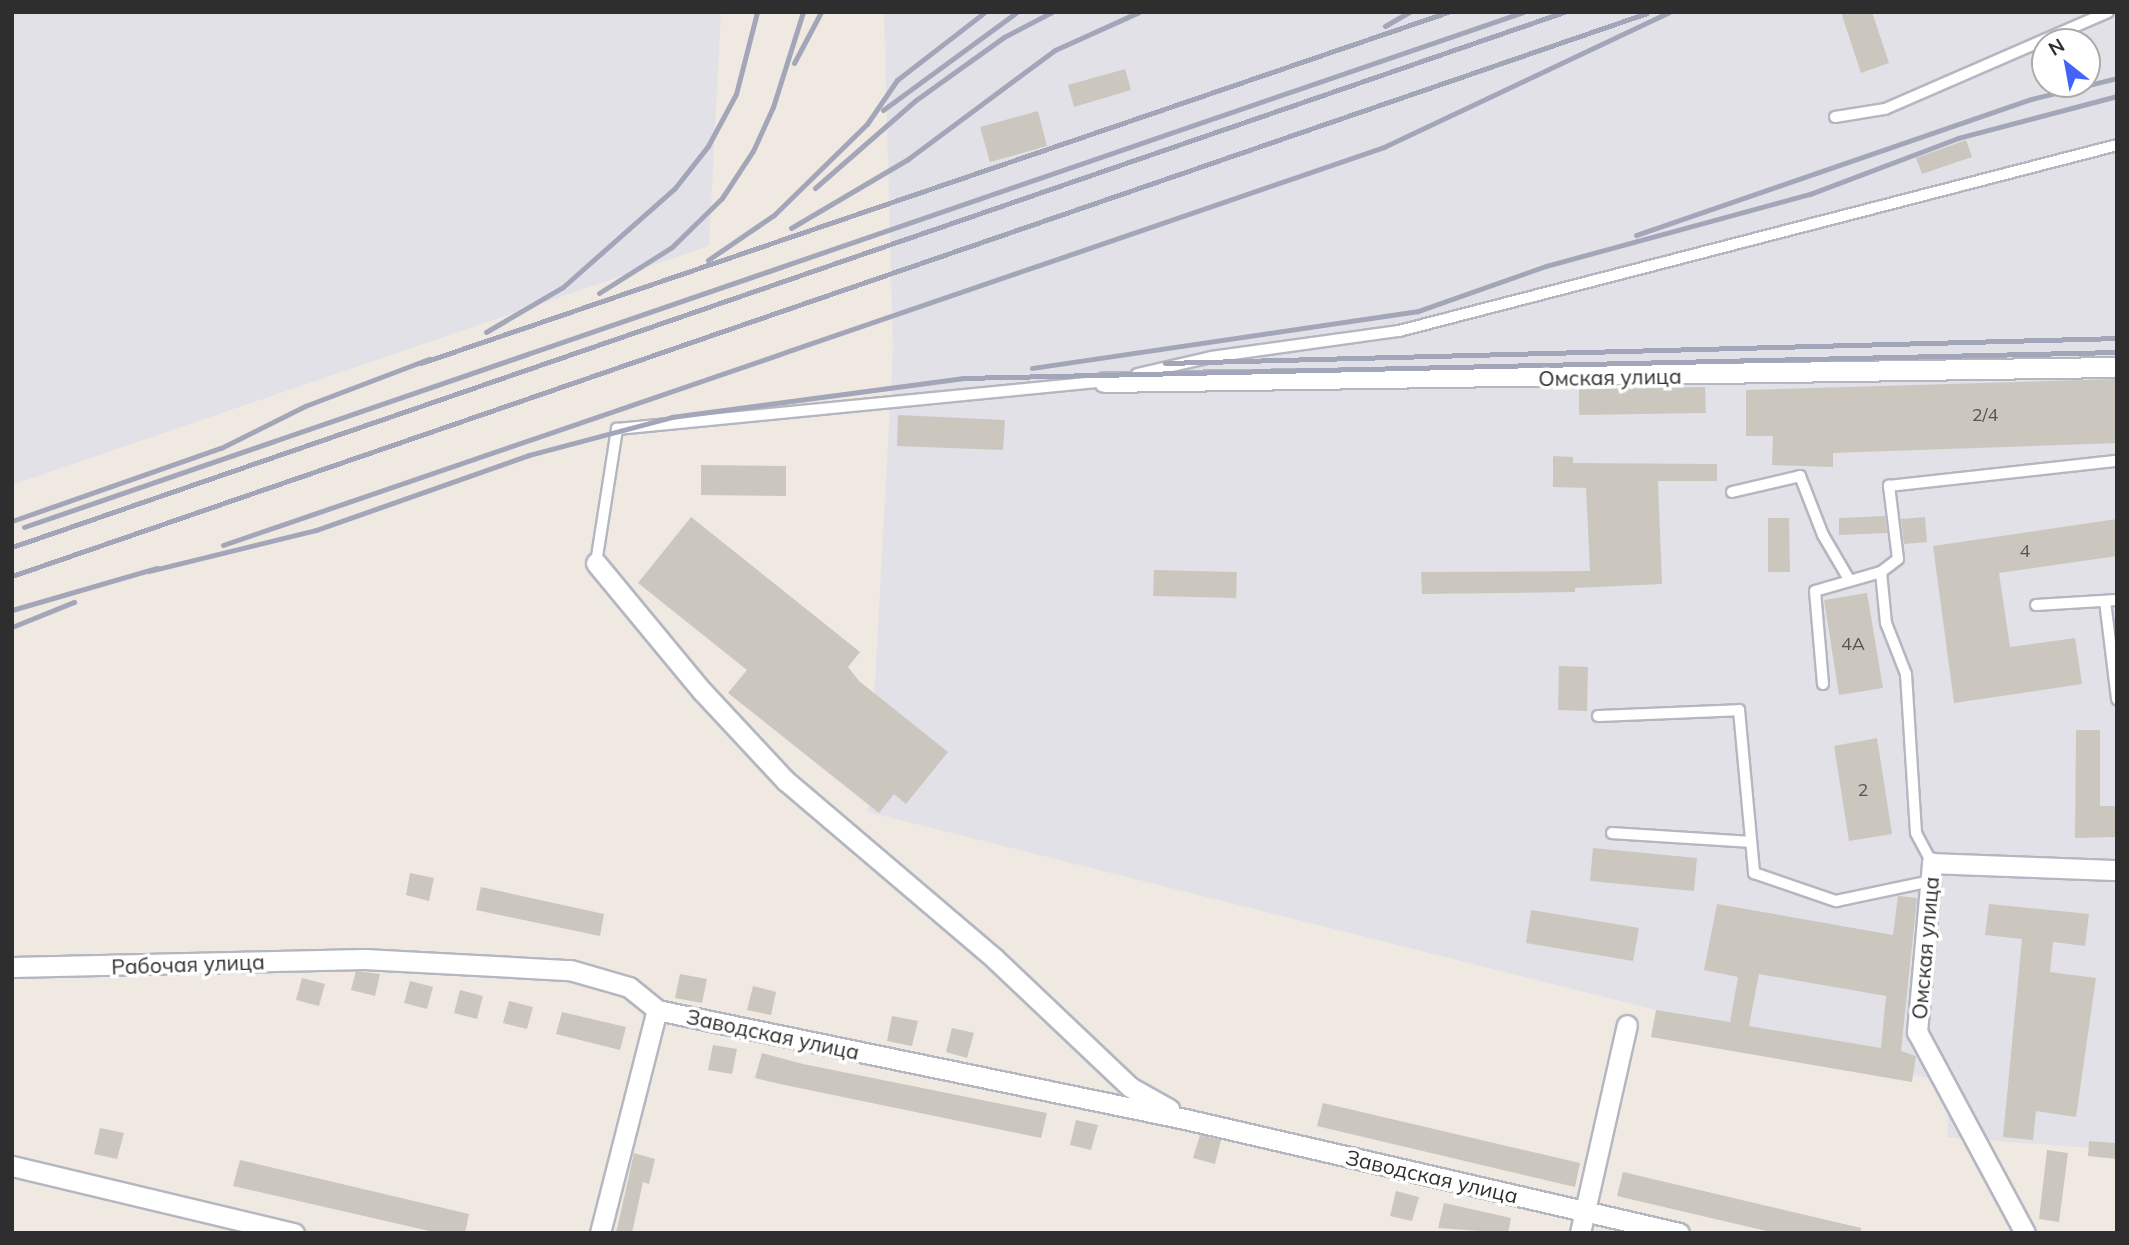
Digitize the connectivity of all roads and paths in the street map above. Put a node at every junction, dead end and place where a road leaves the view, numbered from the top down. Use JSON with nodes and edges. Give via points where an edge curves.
{"nodes":[{"id":1,"x":2108,"y":12,"type":"edge"},
{"id":2,"x":1835,"y":117,"type":"dead end"},
{"id":3,"x":2117,"y":145,"type":"edge"},
{"id":4,"x":2117,"y":367,"type":"edge"},
{"id":5,"x":1104,"y":382,"type":"junction"},
{"id":6,"x":2117,"y":461,"type":"edge"},
{"id":7,"x":1732,"y":492,"type":"dead end"},
{"id":8,"x":596,"y":563,"type":"joint"},
{"id":9,"x":1881,"y":572,"type":"junction"},
{"id":10,"x":1850,"y":581,"type":"junction"},
{"id":11,"x":2117,"y":600,"type":"edge"},
{"id":12,"x":2105,"y":601,"type":"junction"},
{"id":13,"x":2036,"y":605,"type":"dead end"},
{"id":14,"x":1823,"y":684,"type":"dead end"},
{"id":15,"x":2117,"y":699,"type":"edge"},
{"id":16,"x":1598,"y":716,"type":"dead end"},
{"id":17,"x":1612,"y":833,"type":"dead end"},
{"id":18,"x":1751,"y":842,"type":"junction"},
{"id":19,"x":2117,"y":870,"type":"edge"},
{"id":20,"x":1931,"y":872,"type":"junction"},
{"id":21,"x":365,"y":959,"type":"joint"},
{"id":22,"x":12,"y":967,"type":"edge"},
{"id":23,"x":657,"y":1010,"type":"junction"},
{"id":24,"x":1628,"y":1025,"type":"dead end"},
{"id":25,"x":1185,"y":1119,"type":"junction"},
{"id":26,"x":12,"y":1166,"type":"edge"},
{"id":27,"x":1585,"y":1211,"type":"junction"},
{"id":28,"x":294,"y":1233,"type":"edge"},
{"id":29,"x":600,"y":1233,"type":"edge"},
{"id":30,"x":1580,"y":1233,"type":"edge"},
{"id":31,"x":1679,"y":1233,"type":"edge"},
{"id":32,"x":2025,"y":1233,"type":"edge"}],
"edges":[{"from":1,"to":2,"type":"lane","via":[[1885,109]]},
{"from":3,"to":5,"type":"lane","via":[[1399,331],[1211,357]]},
{"from":4,"to":5,"type":"street","name":"Омская улица"},
{"from":5,"to":8,"type":"lane","via":[[617,429]]},
{"from":6,"to":9,"type":"lane","via":[[1889,486],[1898,559]]},
{"from":7,"to":10,"type":"lane","via":[[1800,476],[1823,536]]},
{"from":8,"to":25,"type":"street","name":"Заводская улица","via":[[702,691],[786,781],[994,958],[1130,1087]]},
{"from":9,"to":10,"type":"lane"},
{"from":9,"to":20,"type":"lane","via":[[1886,623],[1906,674],[1916,833]]},
{"from":10,"to":14,"type":"lane","via":[[1815,591]]},
{"from":11,"to":12,"type":"lane"},
{"from":12,"to":13,"type":"lane"},
{"from":12,"to":15,"type":"lane"},
{"from":16,"to":18,"type":"lane","via":[[1739,710]]},
{"from":17,"to":18,"type":"lane"},
{"from":18,"to":20,"type":"lane","via":[[1754,873],[1836,901]]},
{"from":19,"to":20,"type":"street","name":"Омская улица"},
{"from":20,"to":32,"type":"street","name":"Омская улица","via":[[1917,1032]]},
{"from":21,"to":22,"type":"street","name":"Рабочая улица"},
{"from":21,"to":23,"type":"street","name":"Заводская улица","via":[[570,970],[629,987]]},
{"from":23,"to":25,"type":"street","name":"Заводская улица"},
{"from":23,"to":29,"type":"street"},
{"from":24,"to":27,"type":"street"},
{"from":25,"to":27,"type":"street","name":"Заводская улица"},
{"from":26,"to":28,"type":"street"},
{"from":27,"to":30,"type":"street"},
{"from":27,"to":31,"type":"street","name":"Заводская улица"}]}
